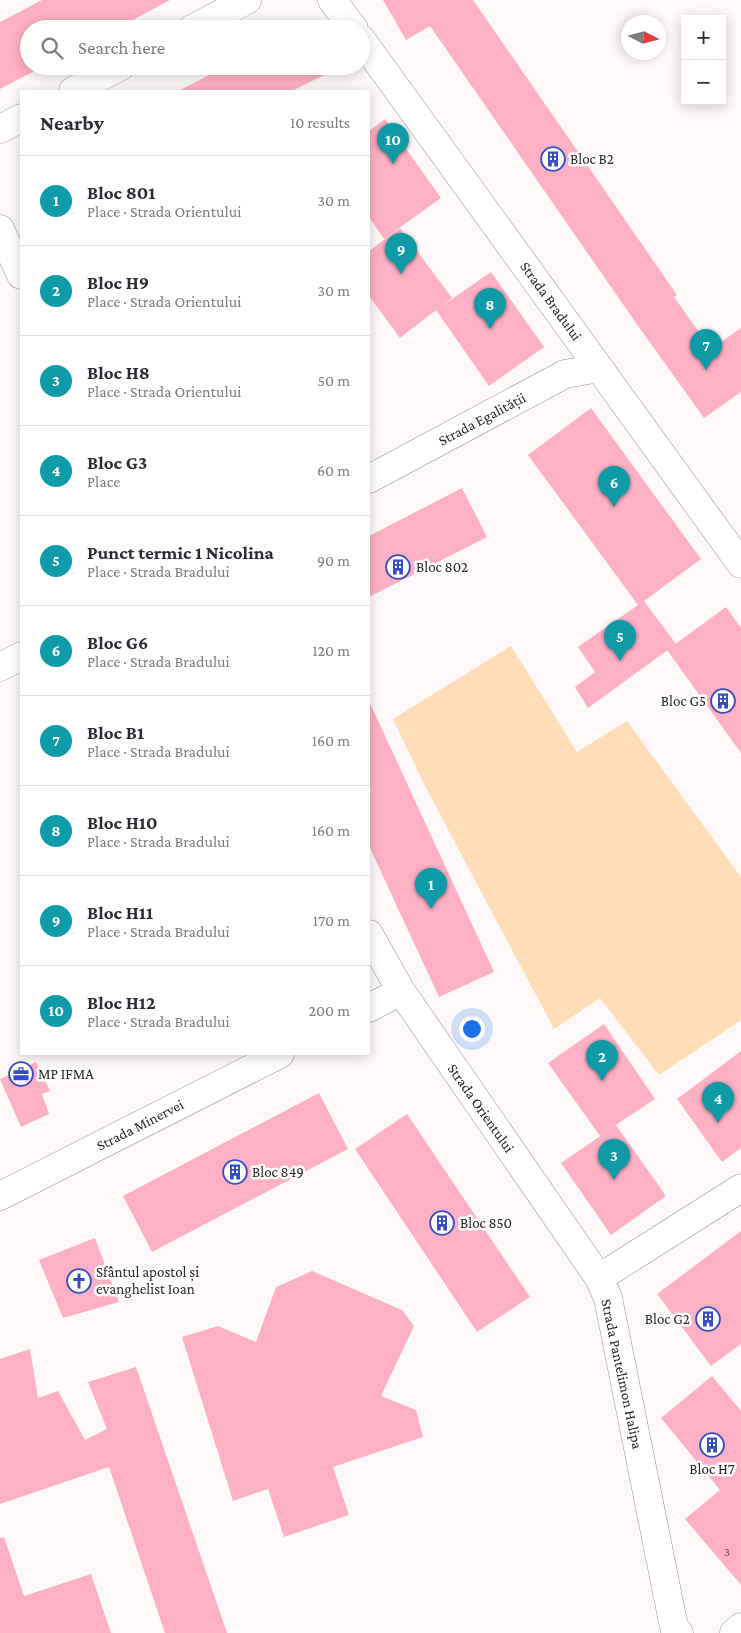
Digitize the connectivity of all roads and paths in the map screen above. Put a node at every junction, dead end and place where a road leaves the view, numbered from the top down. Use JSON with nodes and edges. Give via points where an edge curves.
{"nodes":[{"id":1,"x":247,"y":0,"type":"edge"},
{"id":2,"x":332,"y":0,"type":"edge"},
{"id":3,"x":209,"y":20,"type":"edge"},
{"id":4,"x":347,"y":20,"type":"edge"},
{"id":5,"x":370,"y":51,"type":"edge"},
{"id":6,"x":103,"y":75,"type":"edge"},
{"id":7,"x":74,"y":90,"type":"edge"},
{"id":8,"x":20,"y":119,"type":"edge"},
{"id":9,"x":0,"y":129,"type":"edge"},
{"id":10,"x":0,"y":229,"type":"edge"},
{"id":11,"x":20,"y":272,"type":"edge"},
{"id":12,"x":599,"y":368,"type":"junction"},
{"id":13,"x":370,"y":479,"type":"edge"},
{"id":14,"x":741,"y":564,"type":"edge"},
{"id":15,"x":20,"y":656,"type":"edge"},
{"id":16,"x":0,"y":666,"type":"edge"},
{"id":17,"x":370,"y":936,"type":"edge"},
{"id":18,"x":401,"y":991,"type":"junction"},
{"id":19,"x":370,"y":1007,"type":"edge"},
{"id":20,"x":278,"y":1055,"type":"edge"},
{"id":21,"x":741,"y":1188,"type":"edge"},
{"id":22,"x":0,"y":1196,"type":"edge"},
{"id":23,"x":599,"y":1278,"type":"junction"},
{"id":24,"x":741,"y":1627,"type":"edge"},
{"id":25,"x":679,"y":1633,"type":"edge"},
{"id":26,"x":734,"y":1633,"type":"edge"}],
"edges":[{"from":1,"to":3,"type":"street"},
{"from":2,"to":4,"type":"street"},
{"from":5,"to":12,"type":"street","name":"Strada Bradului"},
{"from":6,"to":7,"type":"street"},
{"from":8,"to":9,"type":"street"},
{"from":10,"to":11,"type":"street"},
{"from":12,"to":13,"type":"street","name":"Strada Egalității","via":[[565,374]]},
{"from":12,"to":14,"type":"street","name":"Strada Bradului"},
{"from":15,"to":16,"type":"street"},
{"from":17,"to":18,"type":"street","name":"Strada Orientului"},
{"from":18,"to":19,"type":"street"},
{"from":18,"to":23,"type":"street","name":"Strada Orientului"},
{"from":20,"to":22,"type":"street","name":"Strada Minervei"},
{"from":21,"to":23,"type":"street","name":"Strada Pantelimon Halipa"},
{"from":23,"to":25,"type":"street","name":"Strada Pantelimon Halipa","via":[[608,1298],[674,1627]]},
{"from":24,"to":26,"type":"street"}]}
